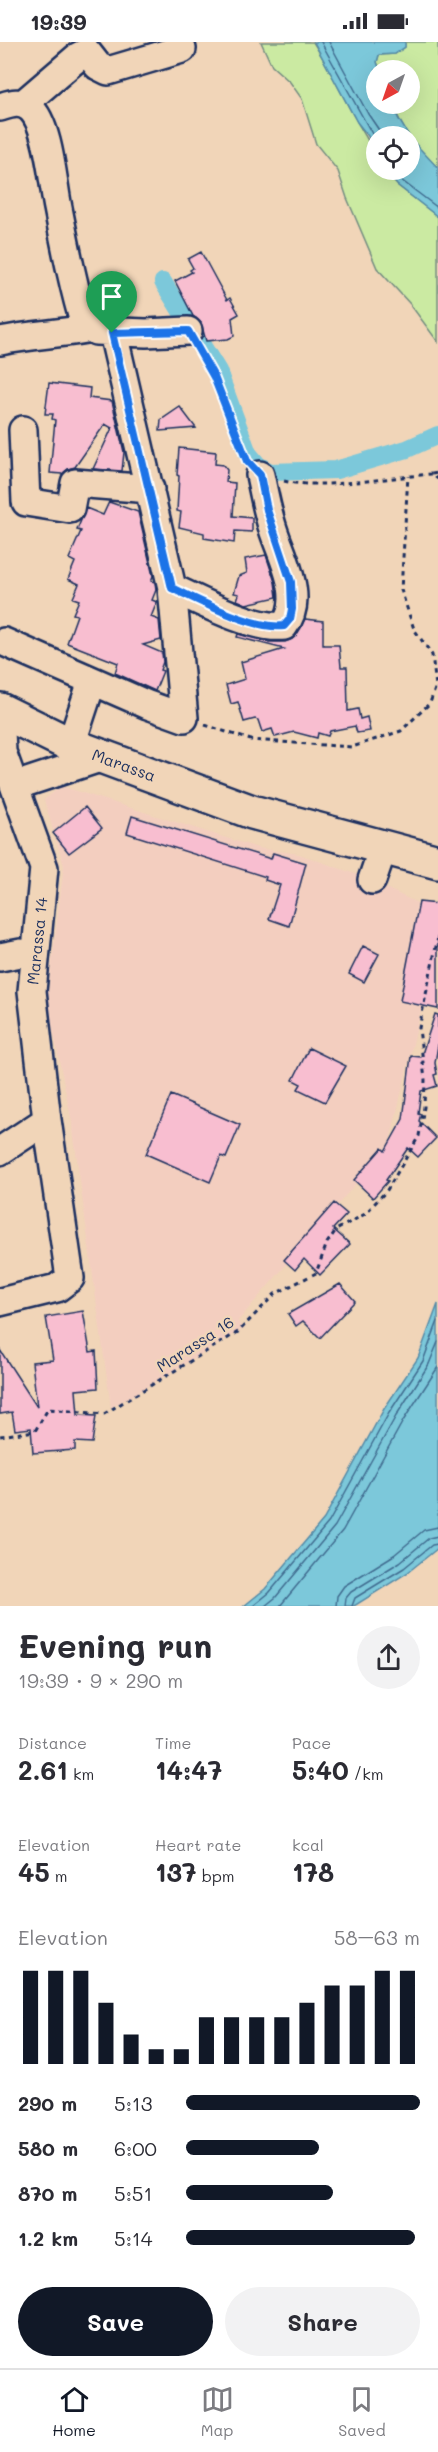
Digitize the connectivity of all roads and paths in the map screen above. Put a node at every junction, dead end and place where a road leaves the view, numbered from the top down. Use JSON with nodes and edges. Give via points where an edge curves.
{"nodes":[{"id":1,"x":85,"y":47,"type":"edge"},
{"id":2,"x":182,"y":49,"type":"dead end"},
{"id":3,"x":11,"y":106,"type":"edge"},
{"id":4,"x":86,"y":329,"type":"junction"},
{"id":5,"x":188,"y":331,"type":"joint"},
{"id":6,"x":112,"y":333,"type":"junction"},
{"id":7,"x":0,"y":340,"type":"edge"},
{"id":8,"x":23,"y":430,"type":"dead end"},
{"id":9,"x":438,"y":473,"type":"edge"},
{"id":10,"x":432,"y":474,"type":"junction"},
{"id":11,"x":260,"y":475,"type":"junction"},
{"id":12,"x":408,"y":476,"type":"junction"},
{"id":13,"x":438,"y":479,"type":"edge"},
{"id":14,"x":150,"y":489,"type":"junction"},
{"id":15,"x":172,"y":588,"type":"junction"},
{"id":16,"x":4,"y":642,"type":"dead end"},
{"id":17,"x":92,"y":681,"type":"junction"},
{"id":18,"x":0,"y":711,"type":"edge"},
{"id":19,"x":184,"y":718,"type":"junction"},
{"id":20,"x":71,"y":745,"type":"junction"},
{"id":21,"x":104,"y":757,"type":"junction"},
{"id":22,"x":15,"y":786,"type":"junction"},
{"id":23,"x":383,"y":848,"type":"junction"},
{"id":24,"x":438,"y":862,"type":"edge"},
{"id":25,"x":372,"y":880,"type":"dead end"},
{"id":26,"x":438,"y":937,"type":"edge"},
{"id":27,"x":35,"y":955,"type":"junction"},
{"id":28,"x":0,"y":957,"type":"edge"},
{"id":29,"x":47,"y":1120,"type":"junction"},
{"id":30,"x":0,"y":1151,"type":"edge"},
{"id":31,"x":0,"y":1302,"type":"edge"},
{"id":32,"x":0,"y":1436,"type":"edge"}],
"edges":[{"from":1,"to":2,"type":"street","via":[[98,66],[108,70]]},
{"from":1,"to":3,"type":"street","via":[[79,56]]},
{"from":3,"to":4,"type":"street","via":[[31,108],[50,154],[57,206]]},
{"from":4,"to":6,"type":"street"},
{"from":4,"to":7,"type":"street"},
{"from":5,"to":6,"type":"street"},
{"from":5,"to":11,"type":"path","via":[[214,377],[247,461]]},
{"from":6,"to":14,"type":"street"},
{"from":8,"to":14,"type":"street","via":[[26,502],[70,509],[75,483]]},
{"from":9,"to":10,"type":"path"},
{"from":10,"to":12,"type":"path"},
{"from":10,"to":13,"type":"path"},
{"from":11,"to":12,"type":"path","via":[[294,483]]},
{"from":11,"to":15,"type":"street","via":[[267,510],[291,582],[290,619],[284,626],[262,624]]},
{"from":12,"to":19,"type":"path","via":[[400,590],[414,629],[432,655],[436,686],[430,703],[400,731],[352,747],[251,740]]},
{"from":14,"to":15,"type":"street"},
{"from":15,"to":19,"type":"street"},
{"from":16,"to":17,"type":"street"},
{"from":17,"to":19,"type":"street"},
{"from":17,"to":20,"type":"street"},
{"from":18,"to":20,"type":"main road","name":"Marassa"},
{"from":18,"to":22,"type":"street","name":"Marassa 14","via":[[2,752]]},
{"from":20,"to":21,"type":"main road","name":"Marassa"},
{"from":21,"to":22,"type":"street"},
{"from":21,"to":23,"type":"main road","name":"Marassa","via":[[252,812]]},
{"from":22,"to":27,"type":"street","name":"Marassa 14","via":[[44,868]]},
{"from":23,"to":24,"type":"main road","name":"Marassa"},
{"from":23,"to":25,"type":"street"},
{"from":26,"to":32,"type":"path","name":"Marassa 16","via":[[419,1028],[425,1080],[419,1136],[387,1190],[365,1214],[336,1230],[316,1273],[275,1294],[238,1332],[104,1414],[48,1409],[35,1431]]},
{"from":27,"to":28,"type":"street"},
{"from":27,"to":29,"type":"street","name":"Marassa 14","via":[[32,991]]},
{"from":29,"to":30,"type":"street"},
{"from":29,"to":31,"type":"street","name":"Marassa 14","via":[[70,1278],[57,1288]]}]}
